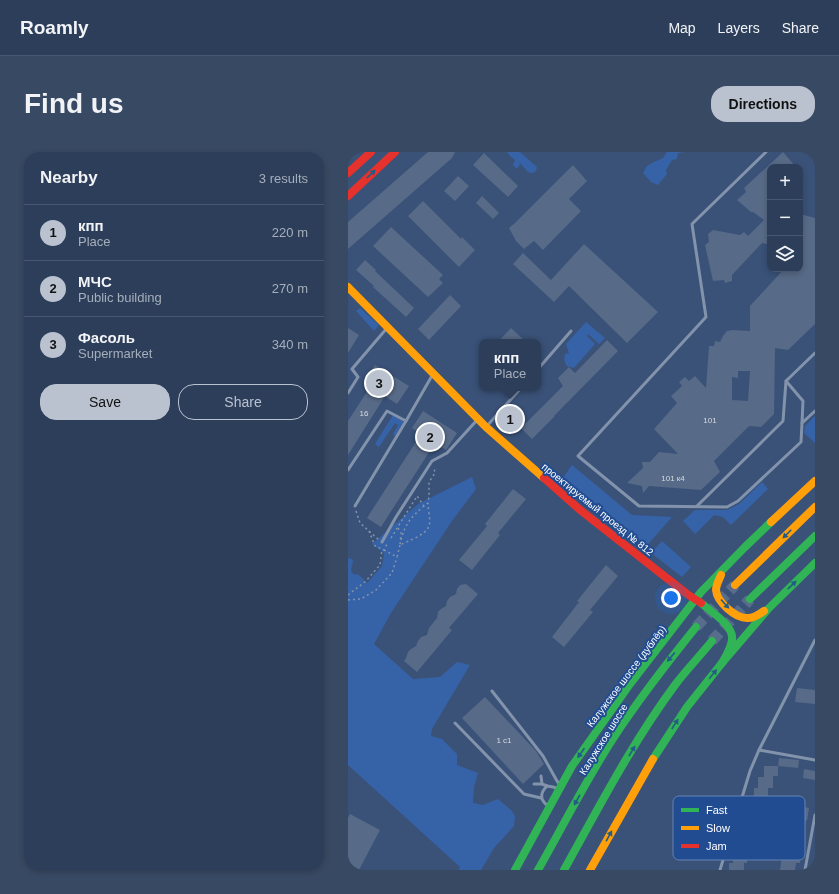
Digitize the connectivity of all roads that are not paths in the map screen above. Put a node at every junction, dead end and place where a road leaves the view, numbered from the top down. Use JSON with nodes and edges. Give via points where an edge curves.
{"nodes":[{"id":1,"x":372,"y":152,"type":"edge"},
{"id":2,"x":396,"y":152,"type":"edge"},
{"id":3,"x":766,"y":152,"type":"edge"},
{"id":4,"x":348,"y":173,"type":"edge"},
{"id":5,"x":348,"y":196,"type":"edge"},
{"id":6,"x":348,"y":287,"type":"edge"},
{"id":7,"x":387,"y":328,"type":"junction"},
{"id":8,"x":571,"y":331,"type":"dead end"},
{"id":9,"x":815,"y":354,"type":"edge"},
{"id":10,"x":541,"y":365,"type":"edge"},
{"id":11,"x":348,"y":366,"type":"edge"},
{"id":12,"x":352,"y":369,"type":"junction"},
{"id":13,"x":434,"y":373,"type":"junction"},
{"id":14,"x":786,"y":381,"type":"junction"},
{"id":15,"x":518,"y":391,"type":"edge"},
{"id":16,"x":348,"y":393,"type":"edge"},
{"id":17,"x":815,"y":411,"type":"edge"},
{"id":18,"x":478,"y":419,"type":"junction"},
{"id":19,"x":406,"y":421,"type":"junction"},
{"id":20,"x":802,"y":423,"type":"junction"},
{"id":21,"x":486,"y":427,"type":"junction"},
{"id":22,"x":348,"y":470,"type":"edge"},
{"id":23,"x":815,"y":481,"type":"edge"},
{"id":24,"x":355,"y":506,"type":"road end"},
{"id":25,"x":697,"y":506,"type":"junction"},
{"id":26,"x":815,"y":507,"type":"edge"},
{"id":27,"x":815,"y":536,"type":"edge"},
{"id":28,"x":382,"y":542,"type":"road end"},
{"id":29,"x":815,"y":563,"type":"edge"},
{"id":30,"x":724,"y":569,"type":"junction"},
{"id":31,"x":735,"y":585,"type":"tunnel mouth"},
{"id":32,"x":696,"y":598,"type":"junction"},
{"id":33,"x":750,"y":599,"type":"tunnel mouth"},
{"id":34,"x":770,"y":608,"type":"junction"},
{"id":35,"x":696,"y":627,"type":"tunnel mouth"},
{"id":36,"x":815,"y":640,"type":"edge"},
{"id":37,"x":712,"y":641,"type":"tunnel mouth"},
{"id":38,"x":722,"y":663,"type":"junction"},
{"id":39,"x":492,"y":691,"type":"dead end"},
{"id":40,"x":455,"y":723,"type":"dead end"},
{"id":41,"x":759,"y":750,"type":"junction"},
{"id":42,"x":815,"y":760,"type":"edge"},
{"id":43,"x":541,"y":776,"type":"dead end"},
{"id":44,"x":534,"y":784,"type":"dead end"},
{"id":45,"x":542,"y":784,"type":"junction"},
{"id":46,"x":547,"y":786,"type":"junction"},
{"id":47,"x":560,"y":788,"type":"junction"},
{"id":48,"x":742,"y":796,"type":"edge"},
{"id":49,"x":541,"y":798,"type":"junction"},
{"id":50,"x":549,"y":807,"type":"junction"},
{"id":51,"x":815,"y":815,"type":"edge"},
{"id":52,"x":723,"y":860,"type":"edge"},
{"id":53,"x":515,"y":870,"type":"edge"},
{"id":54,"x":538,"y":870,"type":"edge"},
{"id":55,"x":564,"y":870,"type":"edge"},
{"id":56,"x":590,"y":870,"type":"edge"},
{"id":57,"x":720,"y":870,"type":"edge"},
{"id":58,"x":805,"y":870,"type":"edge"}],
"edges":[{"from":1,"to":4,"type":"main road"},
{"from":5,"to":2,"type":"main road","one_way":true},
{"from":3,"to":25,"type":"lane","via":[[692,224],[706,317],[578,456],[639,506]]},
{"from":6,"to":7,"type":"main road","name":"проектируемый проезд № 812"},
{"from":7,"to":12,"type":"lane"},
{"from":7,"to":13,"type":"main road","name":"проектируемый проезд № 812"},
{"from":8,"to":10,"type":"lane"},
{"from":9,"to":14,"type":"lane"},
{"from":11,"to":12,"type":"lane"},
{"from":12,"to":16,"type":"lane","via":[[358,377]]},
{"from":13,"to":18,"type":"main road","name":"проектируемый проезд № 812"},
{"from":13,"to":19,"type":"lane"},
{"from":14,"to":20,"type":"lane","via":[[803,401]]},
{"from":14,"to":25,"type":"lane","via":[[783,421]]},
{"from":15,"to":21,"type":"lane"},
{"from":17,"to":20,"type":"lane"},
{"from":18,"to":21,"type":"main road","name":"проектируемый проезд № 812"},
{"from":18,"to":28,"type":"lane","via":[[447,453],[432,461]]},
{"from":19,"to":22,"type":"lane","via":[[387,411]]},
{"from":19,"to":24,"type":"lane"},
{"from":20,"to":25,"type":"lane","via":[[801,442],[738,501],[727,507]]},
{"from":21,"to":32,"type":"main road","name":"проектируемый проезд № 812","via":[[579,509],[687,594]]},
{"from":23,"to":30,"type":"main road","name":"Калужское шоссе (дублёр)"},
{"from":26,"to":31,"type":"main road","one_way":true},
{"from":27,"to":33,"type":"main road"},
{"from":34,"to":29,"type":"main road","one_way":true},
{"from":30,"to":32,"type":"main road","name":"Калужское шоссе (дублёр)"},
{"from":30,"to":34,"type":"main road","one_way":true,"via":[[716,586],[717,594],[732,612],[739,617],[749,618]]},
{"from":32,"to":38,"type":"main road","name":"проектируемый проезд № 812","via":[[729,626],[732,639]]},
{"from":32,"to":47,"type":"main road","name":"Калужское шоссе (дублёр)","one_way":true,"via":[[630,684],[572,766]]},
{"from":34,"to":38,"type":"main road"},
{"from":35,"to":54,"type":"main road","name":"Калужское шоссе","one_way":true,"via":[[661,669],[626,719]]},
{"from":36,"to":41,"type":"lane"},
{"from":55,"to":37,"type":"main road","one_way":true,"via":[[637,741],[676,684]]},
{"from":56,"to":38,"type":"main road","one_way":true,"via":[[650,762],[687,707]]},
{"from":39,"to":47,"type":"lane","via":[[543,756]]},
{"from":40,"to":49,"type":"lane","via":[[524,794]]},
{"from":41,"to":42,"type":"lane"},
{"from":41,"to":48,"type":"lane"},
{"from":43,"to":45,"type":"lane"},
{"from":44,"to":45,"type":"lane"},
{"from":45,"to":46,"type":"lane"},
{"from":46,"to":47,"type":"lane"},
{"from":46,"to":49,"type":"lane","via":[[542,791]]},
{"from":47,"to":50,"type":"main road","name":"Калужское шоссе (дублёр)"},
{"from":49,"to":50,"type":"lane"},
{"from":50,"to":53,"type":"main road","name":"Калужское шоссе (дублёр)"},
{"from":51,"to":58,"type":"lane"},
{"from":52,"to":57,"type":"lane"}]}
